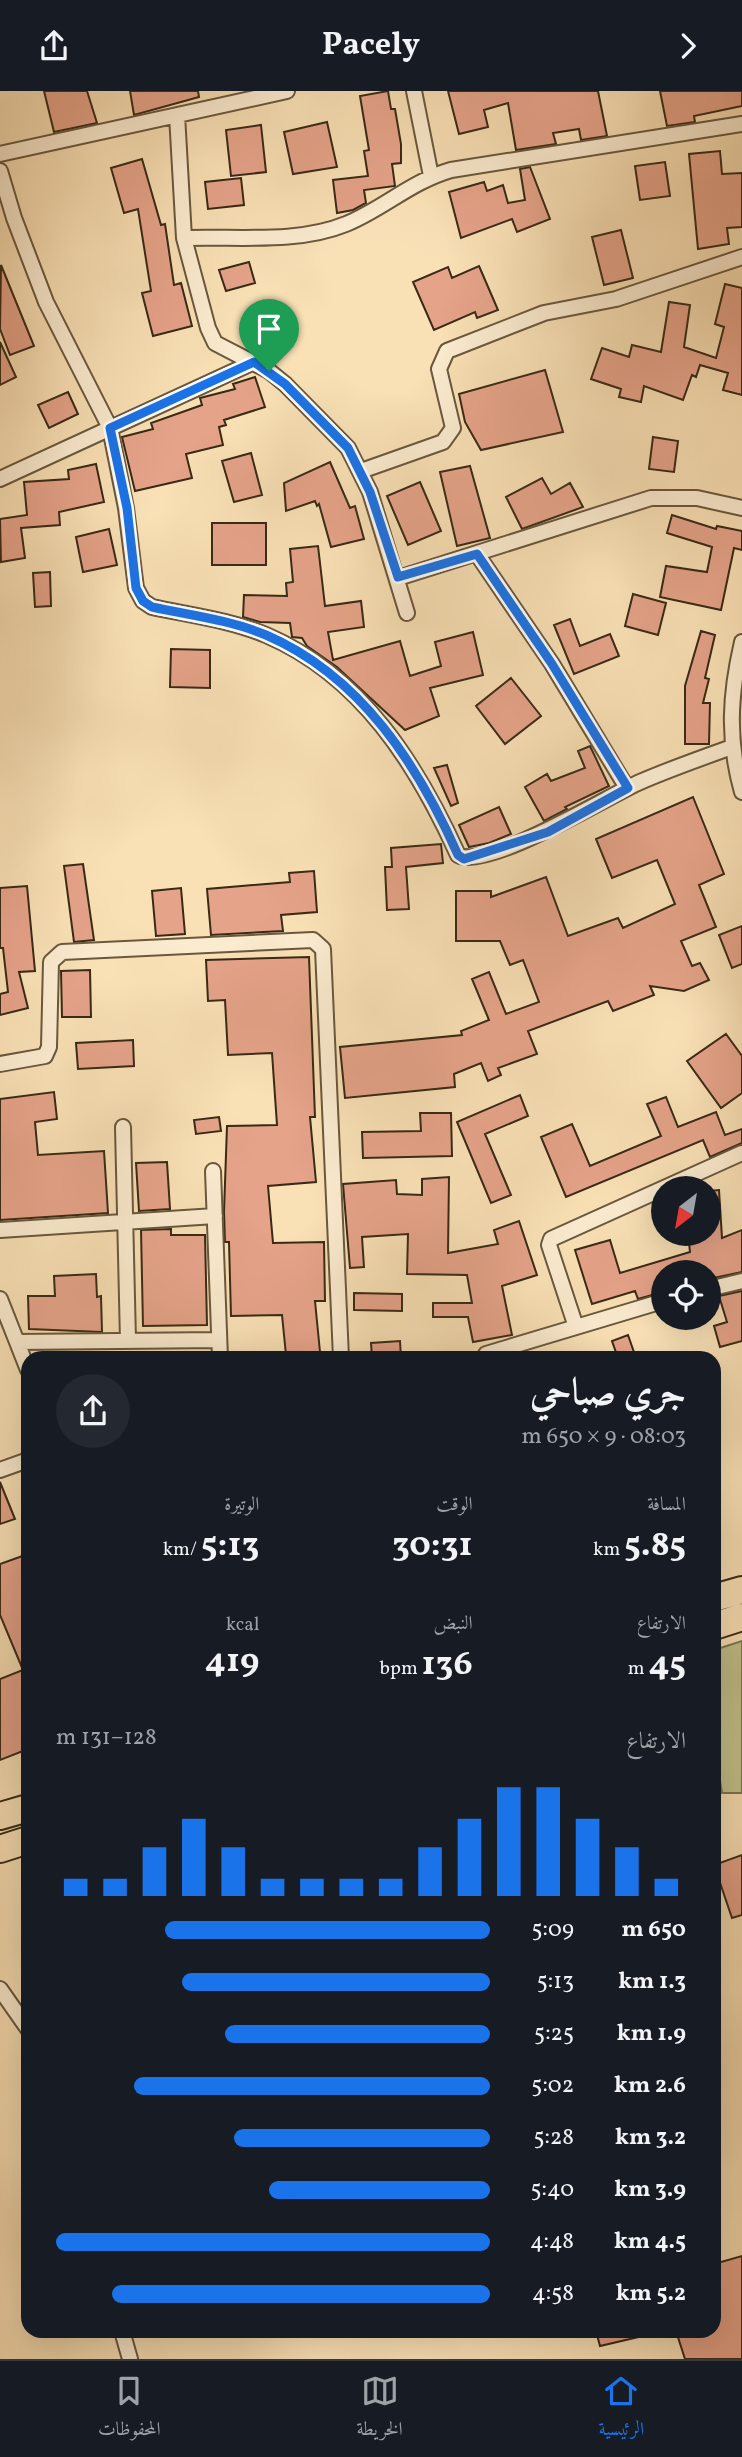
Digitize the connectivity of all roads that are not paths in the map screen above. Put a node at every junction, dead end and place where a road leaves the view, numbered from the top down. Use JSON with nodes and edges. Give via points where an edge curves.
{"nodes":[{"id":1,"x":287,"y":91,"type":"edge"},
{"id":2,"x":414,"y":91,"type":"edge"},
{"id":3,"x":177,"y":115,"type":"junction"},
{"id":4,"x":742,"y":124,"type":"edge"},
{"id":5,"x":0,"y":154,"type":"edge"},
{"id":6,"x":0,"y":171,"type":"edge"},
{"id":7,"x":431,"y":176,"type":"junction"},
{"id":8,"x":184,"y":238,"type":"junction"},
{"id":9,"x":742,"y":257,"type":"edge"},
{"id":10,"x":254,"y":362,"type":"junction"},
{"id":11,"x":110,"y":428,"type":"junction"},
{"id":12,"x":361,"y":471,"type":"junction"},
{"id":13,"x":0,"y":479,"type":"edge"},
{"id":14,"x":742,"y":508,"type":"edge"},
{"id":15,"x":477,"y":554,"type":"junction"},
{"id":16,"x":398,"y":577,"type":"junction"},
{"id":17,"x":407,"y":613,"type":"dead end"},
{"id":18,"x":742,"y":642,"type":"edge"},
{"id":19,"x":732,"y":747,"type":"junction"},
{"id":20,"x":628,"y":788,"type":"junction"},
{"id":21,"x":742,"y":792,"type":"edge"},
{"id":22,"x":0,"y":1064,"type":"edge"},
{"id":23,"x":123,"y":1127,"type":"dead end"},
{"id":24,"x":742,"y":1153,"type":"edge"},
{"id":25,"x":213,"y":1171,"type":"dead end"},
{"id":26,"x":215,"y":1216,"type":"junction"},
{"id":27,"x":126,"y":1222,"type":"junction"},
{"id":28,"x":0,"y":1230,"type":"edge"},
{"id":29,"x":742,"y":1281,"type":"edge"},
{"id":30,"x":721,"y":1286,"type":"edge"},
{"id":31,"x":0,"y":1299,"type":"edge"},
{"id":32,"x":651,"y":1305,"type":"edge"},
{"id":33,"x":576,"y":1327,"type":"junction"},
{"id":34,"x":219,"y":1340,"type":"junction"},
{"id":35,"x":128,"y":1341,"type":"junction"},
{"id":36,"x":17,"y":1342,"type":"junction"},
{"id":37,"x":220,"y":1351,"type":"edge"},
{"id":38,"x":341,"y":1351,"type":"edge"},
{"id":39,"x":493,"y":1351,"type":"edge"},
{"id":40,"x":21,"y":1352,"type":"edge"},
{"id":41,"x":21,"y":1462,"type":"edge"},
{"id":42,"x":0,"y":1470,"type":"edge"},
{"id":43,"x":742,"y":1590,"type":"edge"},
{"id":44,"x":721,"y":1596,"type":"edge"},
{"id":45,"x":742,"y":1617,"type":"edge"},
{"id":46,"x":721,"y":1624,"type":"edge"},
{"id":47,"x":21,"y":1810,"type":"edge"},
{"id":48,"x":0,"y":1816,"type":"edge"},
{"id":49,"x":21,"y":1842,"type":"edge"},
{"id":50,"x":0,"y":1849,"type":"edge"},
{"id":51,"x":0,"y":1989,"type":"edge"},
{"id":52,"x":21,"y":2019,"type":"edge"},
{"id":53,"x":124,"y":2338,"type":"edge"},
{"id":54,"x":130,"y":2359,"type":"edge"}],
"edges":[{"from":1,"to":3,"type":"street"},
{"from":2,"to":7,"type":"street"},
{"from":3,"to":5,"type":"street"},
{"from":3,"to":8,"type":"street"},
{"from":4,"to":7,"type":"street"},
{"from":6,"to":11,"type":"street","via":[[46,302]]},
{"from":7,"to":8,"type":"street","via":[[325,232]]},
{"from":8,"to":10,"type":"street","via":[[215,343]]},
{"from":9,"to":12,"type":"street","via":[[616,299],[544,313],[447,351],[439,369],[453,428],[450,436]]},
{"from":10,"to":11,"type":"street"},
{"from":10,"to":12,"type":"street","via":[[285,384],[325,423]]},
{"from":11,"to":13,"type":"street"},
{"from":11,"to":20,"type":"street","via":[[127,508],[136,588],[143,601],[268,636],[339,683],[382,723],[406,754],[458,855],[472,859],[548,832]]},
{"from":12,"to":16,"type":"street"},
{"from":14,"to":15,"type":"street","via":[[697,498],[651,498]]},
{"from":15,"to":16,"type":"street"},
{"from":15,"to":20,"type":"street"},
{"from":16,"to":17,"type":"street"},
{"from":18,"to":19,"type":"street","via":[[731,687]]},
{"from":19,"to":20,"type":"street"},
{"from":19,"to":21,"type":"street"},
{"from":22,"to":38,"type":"street","via":[[45,1056],[51,962],[62,952],[319,943],[324,963]]},
{"from":23,"to":27,"type":"street"},
{"from":24,"to":33,"type":"street","via":[[551,1239],[549,1245]]},
{"from":25,"to":26,"type":"street"},
{"from":26,"to":27,"type":"street"},
{"from":26,"to":34,"type":"street"},
{"from":27,"to":28,"type":"street"},
{"from":27,"to":35,"type":"street"},
{"from":29,"to":30,"type":"street"},
{"from":31,"to":36,"type":"street"},
{"from":32,"to":33,"type":"street"},
{"from":33,"to":39,"type":"street"},
{"from":34,"to":35,"type":"street"},
{"from":34,"to":37,"type":"street"},
{"from":35,"to":36,"type":"street"},
{"from":36,"to":40,"type":"street"},
{"from":41,"to":42,"type":"street"},
{"from":43,"to":44,"type":"highway"},
{"from":45,"to":46,"type":"highway"},
{"from":47,"to":48,"type":"highway"},
{"from":49,"to":50,"type":"highway"},
{"from":51,"to":52,"type":"street"},
{"from":53,"to":54,"type":"street"}]}
